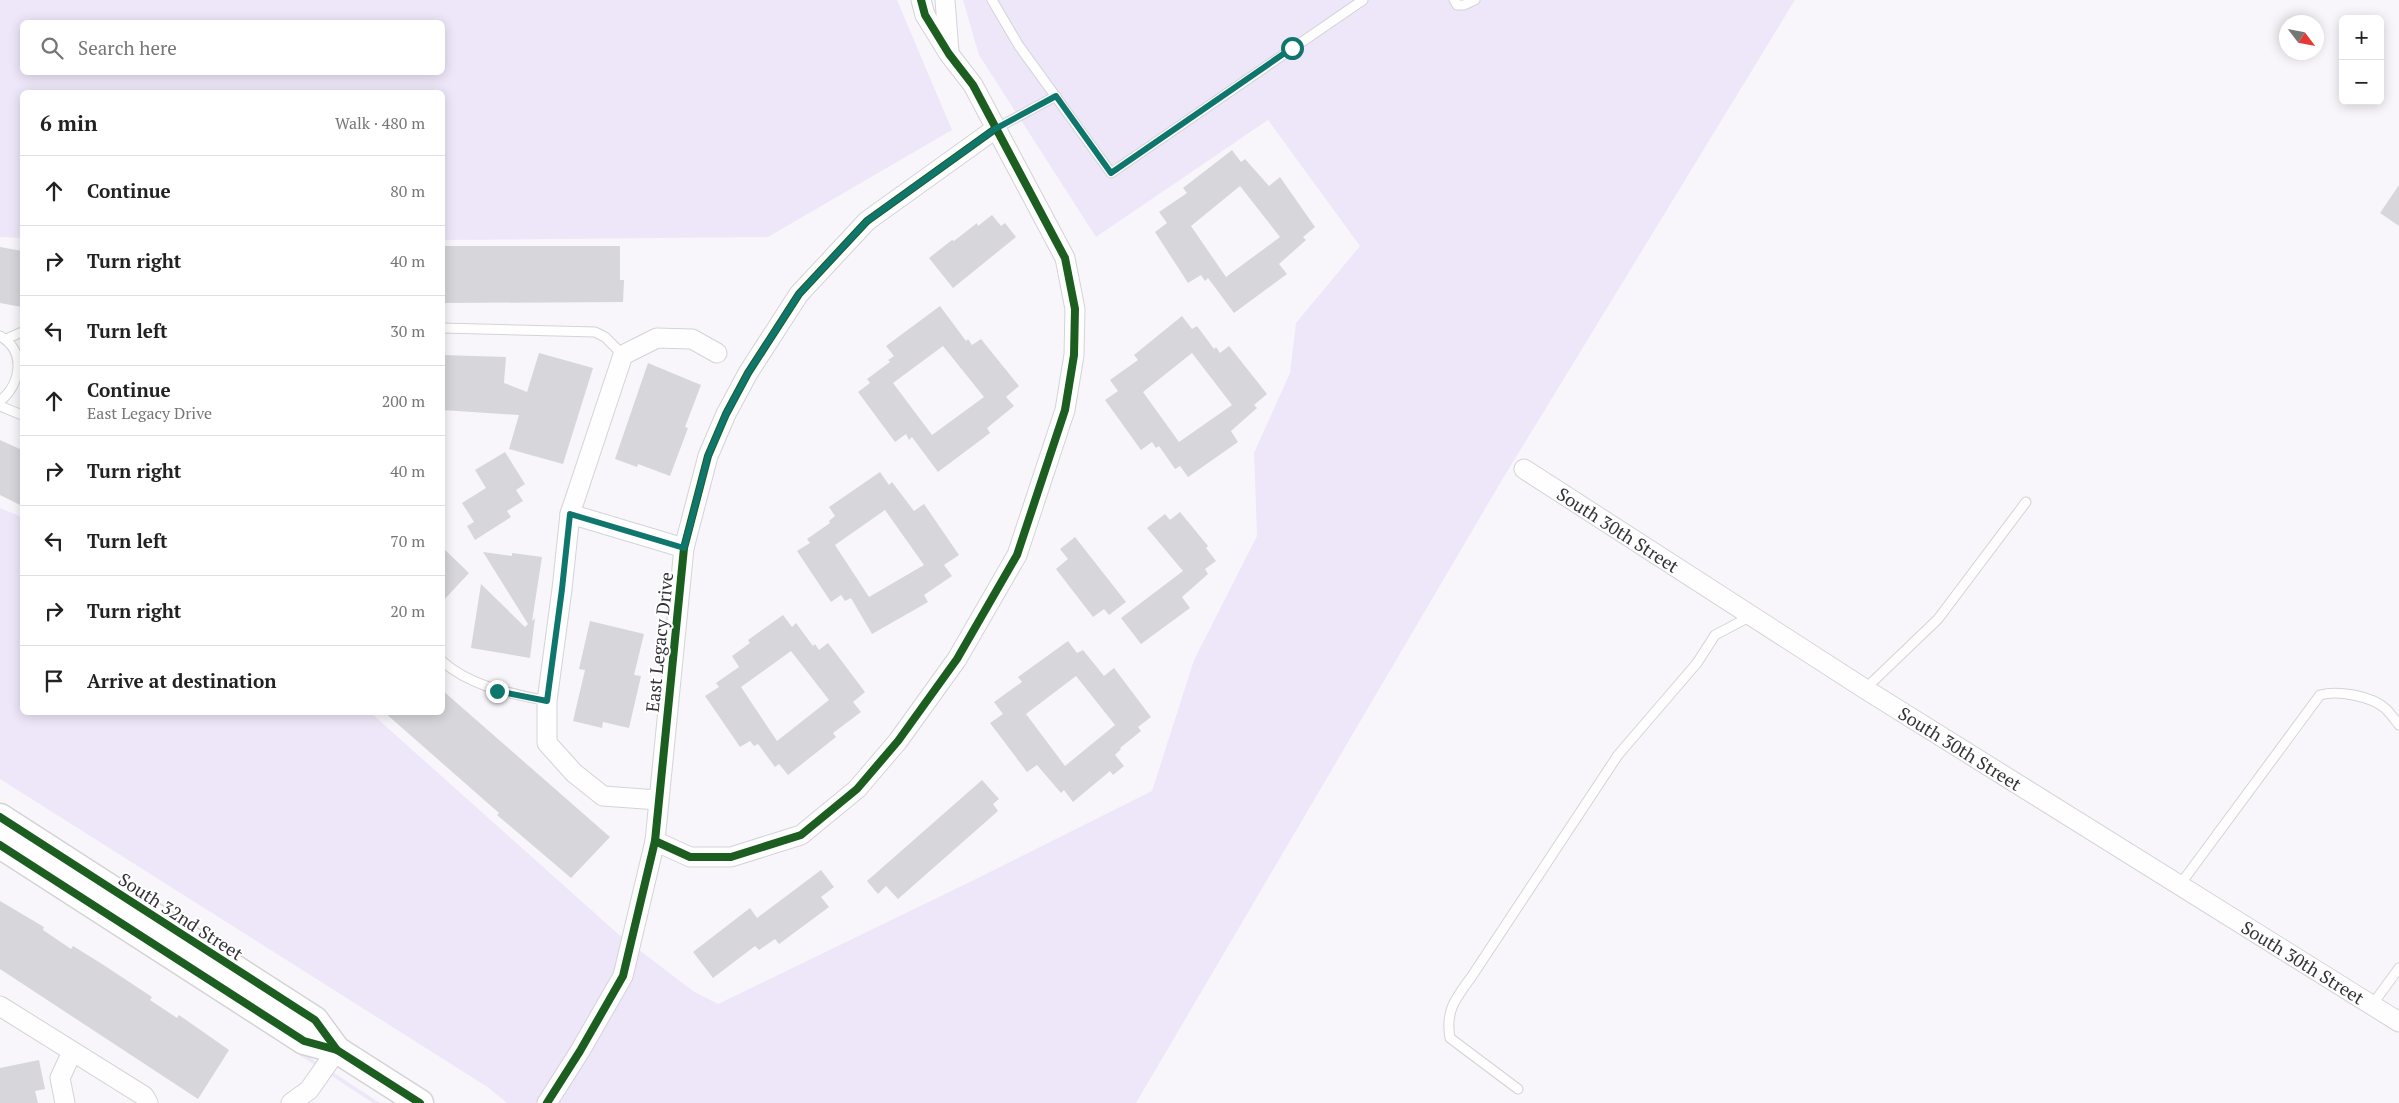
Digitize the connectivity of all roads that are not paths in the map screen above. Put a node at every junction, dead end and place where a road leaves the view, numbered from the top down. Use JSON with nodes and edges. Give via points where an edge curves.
{"nodes":[{"id":1,"x":921,"y":0,"type":"edge"},
{"id":2,"x":945,"y":0,"type":"edge"},
{"id":3,"x":992,"y":0,"type":"edge"},
{"id":4,"x":1363,"y":0,"type":"edge"},
{"id":5,"x":1454,"y":0,"type":"edge"},
{"id":6,"x":1475,"y":0,"type":"edge"},
{"id":7,"x":949,"y":54,"type":"junction"},
{"id":8,"x":1056,"y":96,"type":"junction"},
{"id":9,"x":995,"y":129,"type":"junction"},
{"id":10,"x":445,"y":328,"type":"edge"},
{"id":11,"x":20,"y":333,"type":"edge"},
{"id":12,"x":3,"y":337,"type":"edge"},
{"id":13,"x":717,"y":352,"type":"dead end"},
{"id":14,"x":623,"y":355,"type":"junction"},
{"id":15,"x":0,"y":401,"type":"edge"},
{"id":16,"x":0,"y":406,"type":"edge"},
{"id":17,"x":20,"y":414,"type":"edge"},
{"id":18,"x":1524,"y":470,"type":"dead end"},
{"id":19,"x":2026,"y":502,"type":"dead end"},
{"id":20,"x":570,"y":514,"type":"junction"},
{"id":21,"x":684,"y":548,"type":"junction"},
{"id":22,"x":1751,"y":616,"type":"junction"},
{"id":23,"x":445,"y":664,"type":"edge"},
{"id":24,"x":1865,"y":689,"type":"junction"},
{"id":25,"x":547,"y":701,"type":"junction"},
{"id":26,"x":2399,"y":725,"type":"edge"},
{"id":27,"x":658,"y":800,"type":"junction"},
{"id":28,"x":0,"y":817,"type":"edge"},
{"id":29,"x":655,"y":841,"type":"junction"},
{"id":30,"x":0,"y":844,"type":"edge"},
{"id":31,"x":2179,"y":886,"type":"junction"},
{"id":32,"x":2399,"y":968,"type":"edge"},
{"id":33,"x":2372,"y":1005,"type":"junction"},
{"id":34,"x":0,"y":1006,"type":"edge"},
{"id":35,"x":2399,"y":1022,"type":"edge"},
{"id":36,"x":338,"y":1050,"type":"junction"},
{"id":37,"x":72,"y":1052,"type":"junction"},
{"id":38,"x":1518,"y":1089,"type":"dead end"},
{"id":39,"x":65,"y":1103,"type":"edge"},
{"id":40,"x":148,"y":1103,"type":"edge"},
{"id":41,"x":291,"y":1103,"type":"edge"},
{"id":42,"x":420,"y":1103,"type":"edge"},
{"id":43,"x":547,"y":1103,"type":"edge"}],
"edges":[{"from":1,"to":7,"type":"street","via":[[925,15]]},
{"from":2,"to":7,"type":"street"},
{"from":3,"to":8,"type":"lane","via":[[1019,46]]},
{"from":4,"to":8,"type":"lane","via":[[1111,173]]},
{"from":5,"to":6,"type":"lane","via":[[1457,5]]},
{"from":7,"to":9,"type":"street","via":[[973,85]]},
{"from":8,"to":9,"type":"lane"},
{"from":9,"to":21,"type":"street","name":"East Legacy Drive","via":[[867,221],[799,294],[748,373],[726,414],[708,456]]},
{"from":9,"to":29,"type":"street","via":[[1065,258],[1074,309],[1074,356],[1065,410],[1017,555],[957,659],[898,740],[857,789],[801,835],[731,857],[690,858]]},
{"from":10,"to":14,"type":"lane","via":[[595,332]]},
{"from":11,"to":12,"type":"lane"},
{"from":12,"to":15,"type":"lane","via":[[16,355],[19,374],[11,392]]},
{"from":13,"to":14,"type":"street","via":[[692,340],[657,338]]},
{"from":14,"to":20,"type":"street"},
{"from":16,"to":17,"type":"lane"},
{"from":18,"to":22,"type":"street","name":"South 30th Street"},
{"from":19,"to":24,"type":"lane","via":[[1938,619]]},
{"from":20,"to":21,"type":"street"},
{"from":20,"to":25,"type":"street"},
{"from":21,"to":27,"type":"street","name":"East Legacy Drive"},
{"from":22,"to":24,"type":"street","name":"South 30th Street"},
{"from":22,"to":38,"type":"lane","via":[[1715,635],[1697,663],[1618,755],[1453,1001],[1447,1023],[1450,1038]]},
{"from":23,"to":25,"type":"lane","via":[[497,691]]},
{"from":24,"to":31,"type":"street","name":"South 30th Street"},
{"from":25,"to":27,"type":"street","via":[[547,743],[574,773],[603,796]]},
{"from":26,"to":31,"type":"lane","via":[[2385,708],[2372,701],[2330,693],[2320,695]]},
{"from":27,"to":29,"type":"street","name":"East Legacy Drive"},
{"from":28,"to":36,"type":"main road","name":"South 32nd Street","via":[[315,1020]]},
{"from":29,"to":43,"type":"street","name":"East Legacy Drive","via":[[623,976]]},
{"from":30,"to":36,"type":"main road","name":"South 32nd Street","via":[[304,1041]]},
{"from":31,"to":33,"type":"street","name":"South 30th Street"},
{"from":32,"to":33,"type":"lane"},
{"from":33,"to":35,"type":"street","name":"South 30th Street"},
{"from":34,"to":37,"type":"street"},
{"from":36,"to":41,"type":"street","via":[[309,1090]]},
{"from":36,"to":42,"type":"main road","name":"South 32nd Street"},
{"from":37,"to":39,"type":"street","via":[[60,1078]]},
{"from":37,"to":40,"type":"street","via":[[144,1096]]}]}
